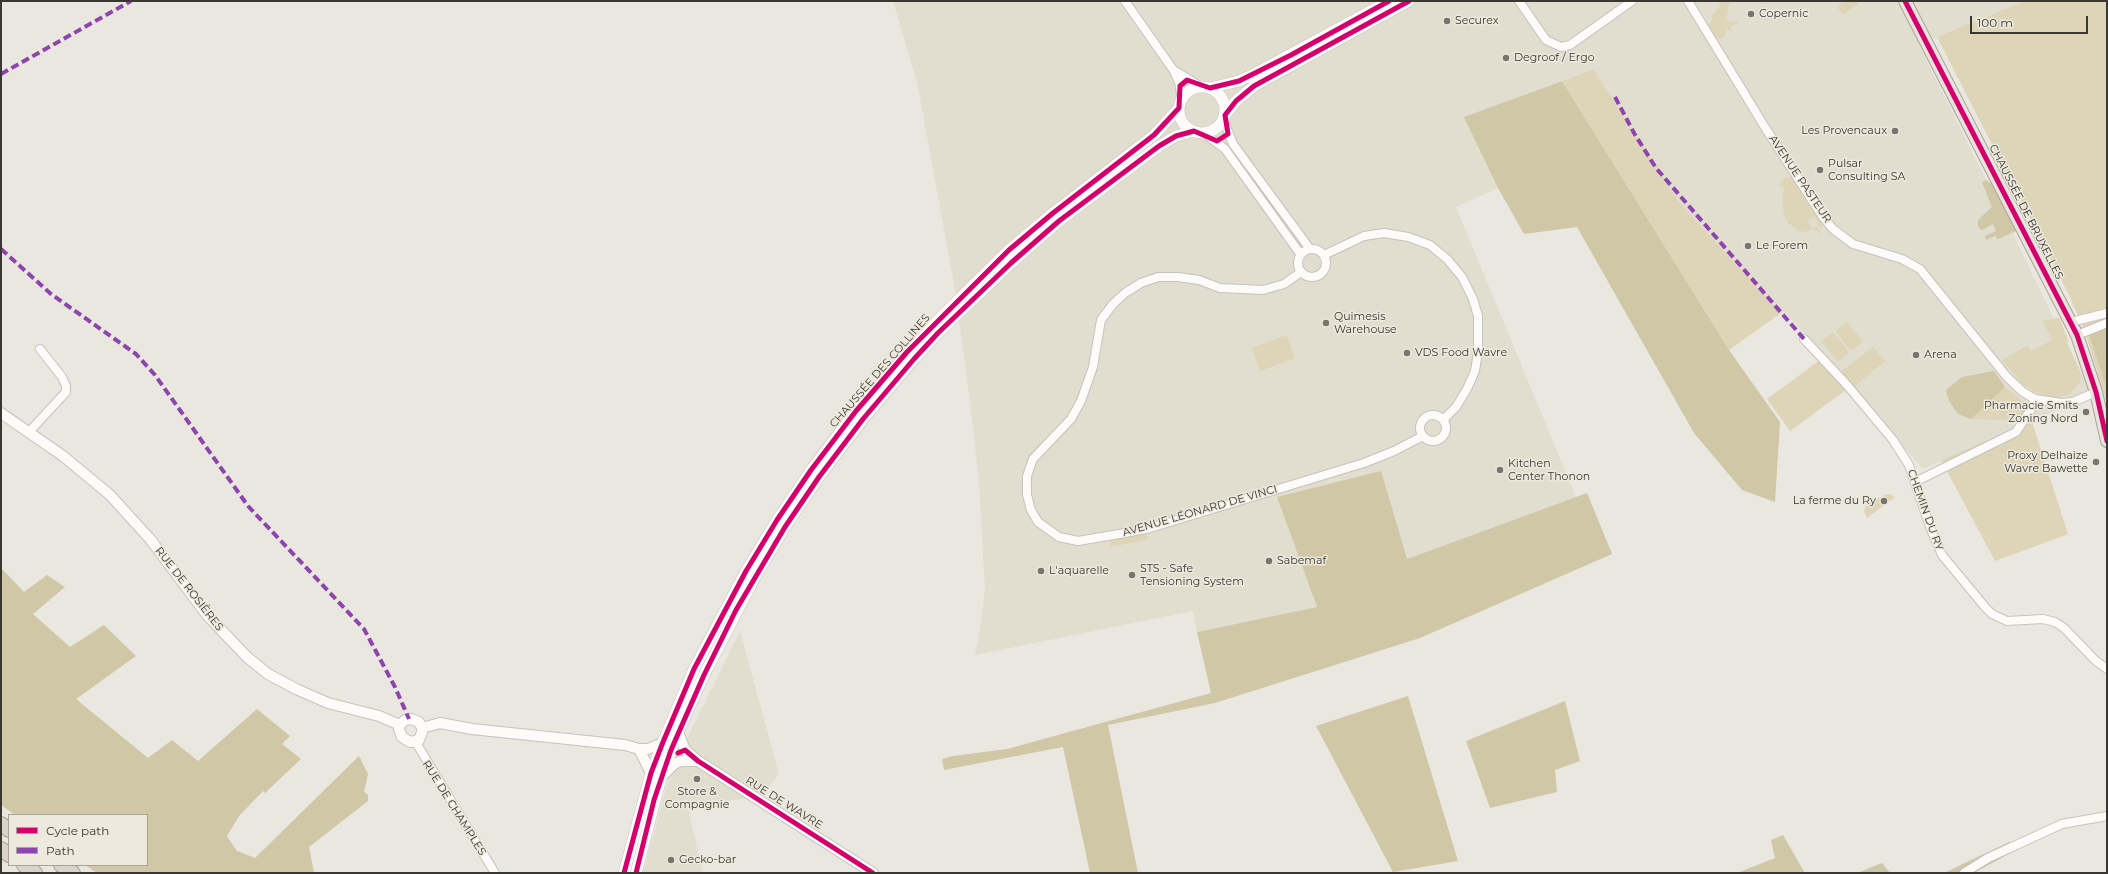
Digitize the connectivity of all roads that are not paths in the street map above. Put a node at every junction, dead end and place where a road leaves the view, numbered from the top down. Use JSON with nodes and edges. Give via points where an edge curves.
{"nodes":[{"id":1,"x":1125,"y":1,"type":"edge"},
{"id":2,"x":1389,"y":1,"type":"edge"},
{"id":3,"x":1409,"y":1,"type":"edge"},
{"id":4,"x":1519,"y":1,"type":"edge"},
{"id":5,"x":1632,"y":1,"type":"edge"},
{"id":6,"x":1688,"y":1,"type":"edge"},
{"id":7,"x":1905,"y":1,"type":"edge"},
{"id":8,"x":1174,"y":71,"type":"junction"},
{"id":9,"x":1205,"y":88,"type":"junction"},
{"id":10,"x":1181,"y":104,"type":"junction"},
{"id":11,"x":1224,"y":117,"type":"junction"},
{"id":12,"x":1199,"y":132,"type":"junction"},
{"id":13,"x":1310,"y":249,"type":"junction"},
{"id":14,"x":1301,"y":255,"type":"junction"},
{"id":15,"x":1324,"y":255,"type":"junction"},
{"id":16,"x":1301,"y":272,"type":"junction"},
{"id":17,"x":2107,"y":313,"type":"edge"},
{"id":18,"x":2071,"y":322,"type":"junction"},
{"id":19,"x":2107,"y":323,"type":"edge"},
{"id":20,"x":2077,"y":334,"type":"junction"},
{"id":21,"x":1804,"y":339,"type":"dead end"},
{"id":22,"x":40,"y":349,"type":"dead end"},
{"id":23,"x":2096,"y":392,"type":"junction"},
{"id":24,"x":2034,"y":399,"type":"junction"},
{"id":25,"x":1,"y":413,"type":"edge"},
{"id":26,"x":1443,"y":420,"type":"junction"},
{"id":27,"x":28,"y":432,"type":"junction"},
{"id":28,"x":1423,"y":436,"type":"junction"},
{"id":29,"x":2107,"y":441,"type":"edge"},
{"id":30,"x":1915,"y":482,"type":"junction"},
{"id":31,"x":2107,"y":669,"type":"edge"},
{"id":32,"x":400,"y":726,"type":"junction"},
{"id":33,"x":422,"y":728,"type":"junction"},
{"id":34,"x":678,"y":732,"type":"junction"},
{"id":35,"x":415,"y":741,"type":"junction"},
{"id":36,"x":666,"y":747,"type":"junction"},
{"id":37,"x":639,"y":749,"type":"junction"},
{"id":38,"x":698,"y":761,"type":"junction"},
{"id":39,"x":656,"y":776,"type":"junction"},
{"id":40,"x":2107,"y":816,"type":"edge"},
{"id":41,"x":26,"y":866,"type":"edge"},
{"id":42,"x":62,"y":866,"type":"edge"},
{"id":43,"x":36,"y":873,"type":"edge"},
{"id":44,"x":73,"y":873,"type":"edge"},
{"id":45,"x":495,"y":873,"type":"edge"},
{"id":46,"x":624,"y":873,"type":"edge"},
{"id":47,"x":636,"y":873,"type":"edge"},
{"id":48,"x":873,"y":873,"type":"edge"},
{"id":49,"x":1964,"y":873,"type":"edge"}],
"edges":[{"from":1,"to":8,"type":"street"},
{"from":2,"to":9,"type":"main road","via":[[1254,74],[1239,81]]},
{"from":3,"to":11,"type":"main road","via":[[1254,86],[1236,101]]},
{"from":4,"to":5,"type":"street","via":[[1546,40],[1561,47],[1570,45]]},
{"from":6,"to":24,"type":"street","name":"AVENUE PASTEUR","via":[[1823,217],[1853,244],[1902,259],[1920,269],[2007,377]]},
{"from":7,"to":18,"type":"main road","name":"CHAUSSÉE DE BRUXELLES"},
{"from":8,"to":9,"type":"street"},
{"from":8,"to":10,"type":"street","via":[[1179,82]]},
{"from":9,"to":10,"type":"main road","via":[[1187,93]]},
{"from":9,"to":11,"type":"main road","via":[[1220,96],[1224,102]]},
{"from":10,"to":12,"type":"main road","via":[[1183,122]]},
{"from":10,"to":36,"type":"main road","name":"CHAUSSÉE DES COLLINES","via":[[1154,135],[1059,208],[968,290],[938,319],[856,411],[811,470],[746,571],[694,669]]},
{"from":11,"to":12,"type":"main road","via":[[1216,128]]},
{"from":11,"to":13,"type":"street","via":[[1233,144]]},
{"from":12,"to":14,"type":"street","via":[[1225,149]]},
{"from":12,"to":34,"type":"main road","name":"CHAUSSÉE DES COLLINES","via":[[1181,134],[1159,146],[1095,192],[1017,257],[938,333],[863,419],[785,527],[736,610]]},
{"from":13,"to":14,"type":"street"},
{"from":13,"to":15,"type":"street","via":[[1316,249]]},
{"from":14,"to":16,"type":"street","via":[[1298,262]]},
{"from":15,"to":16,"type":"street","via":[[1326,266],[1321,274],[1310,277]]},
{"from":15,"to":26,"type":"street","via":[[1364,236],[1384,233],[1408,236],[1430,245],[1447,259],[1462,277],[1478,316],[1478,352],[1475,371],[1467,389],[1456,407]]},
{"from":16,"to":28,"type":"street","name":"AVENUE LÉONARD DE VINCI","via":[[1284,284],[1263,290],[1220,288],[1185,278],[1158,277],[1125,292],[1102,320],[1093,367],[1081,401],[1071,419],[1033,459],[1027,476],[1027,495],[1038,522],[1059,537],[1078,541],[1142,530],[1364,463]]},
{"from":17,"to":18,"type":"street"},
{"from":18,"to":20,"type":"main road","name":"CHAUSSÉE DE BRUXELLES"},
{"from":19,"to":20,"type":"street"},
{"from":20,"to":23,"type":"main road","name":"CHAUSSÉE DE BRUXELLES"},
{"from":21,"to":30,"type":"street","name":"CHEMIN DU RY","via":[[1885,429],[1904,457]]},
{"from":22,"to":27,"type":"street","via":[[62,377],[66,392]]},
{"from":23,"to":24,"type":"street","via":[[2067,402]]},
{"from":23,"to":29,"type":"main road","name":"CHAUSSÉE DE BRUXELLES"},
{"from":24,"to":30,"type":"street","via":[[2030,411],[2016,432]]},
{"from":25,"to":27,"type":"street","name":"RUE DE ROSIÈRES"},
{"from":26,"to":28,"type":"street","via":[[1446,426],[1442,437],[1431,440]]},
{"from":26,"to":28,"type":"street","via":[[1435,415],[1424,418],[1420,428]]},
{"from":27,"to":32,"type":"street","name":"RUE DE ROSIÈRES","via":[[93,480],[128,513],[227,638],[268,674],[328,703],[379,716]]},
{"from":30,"to":31,"type":"street","name":"CHEMIN DU RY","via":[[1942,555],[1992,614],[2007,621],[2043,619],[2055,622]]},
{"from":32,"to":33,"type":"street","via":[[405,720],[411,719],[419,722]]},
{"from":32,"to":35,"type":"street","name":"RUE DE CHAMPLES","via":[[402,737]]},
{"from":33,"to":35,"type":"street","via":[[419,740]]},
{"from":33,"to":37,"type":"street","via":[[440,723],[472,729],[625,745]]},
{"from":34,"to":36,"type":"main road","name":"CHAUSSÉE DES COLLINES"},
{"from":34,"to":38,"type":"street","name":"RUE DE WAVRE","via":[[685,750]]},
{"from":35,"to":45,"type":"street","name":"RUE DE CHAMPLES"},
{"from":36,"to":37,"type":"street"},
{"from":36,"to":39,"type":"main road","name":"CHAUSSÉE DES COLLINES"},
{"from":37,"to":39,"type":"street"},
{"from":38,"to":39,"type":"street","via":[[681,761]]},
{"from":38,"to":48,"type":"street","name":"RUE DE WAVRE"},
{"from":39,"to":46,"type":"main road","name":"CHAUSSÉE DES COLLINES"},
{"from":39,"to":47,"type":"main road","name":"CHAUSSÉE DES COLLINES"},
{"from":40,"to":49,"type":"street","via":[[2062,824],[1988,858]]},
{"from":41,"to":43,"type":"highway"},
{"from":42,"to":44,"type":"highway"}]}
